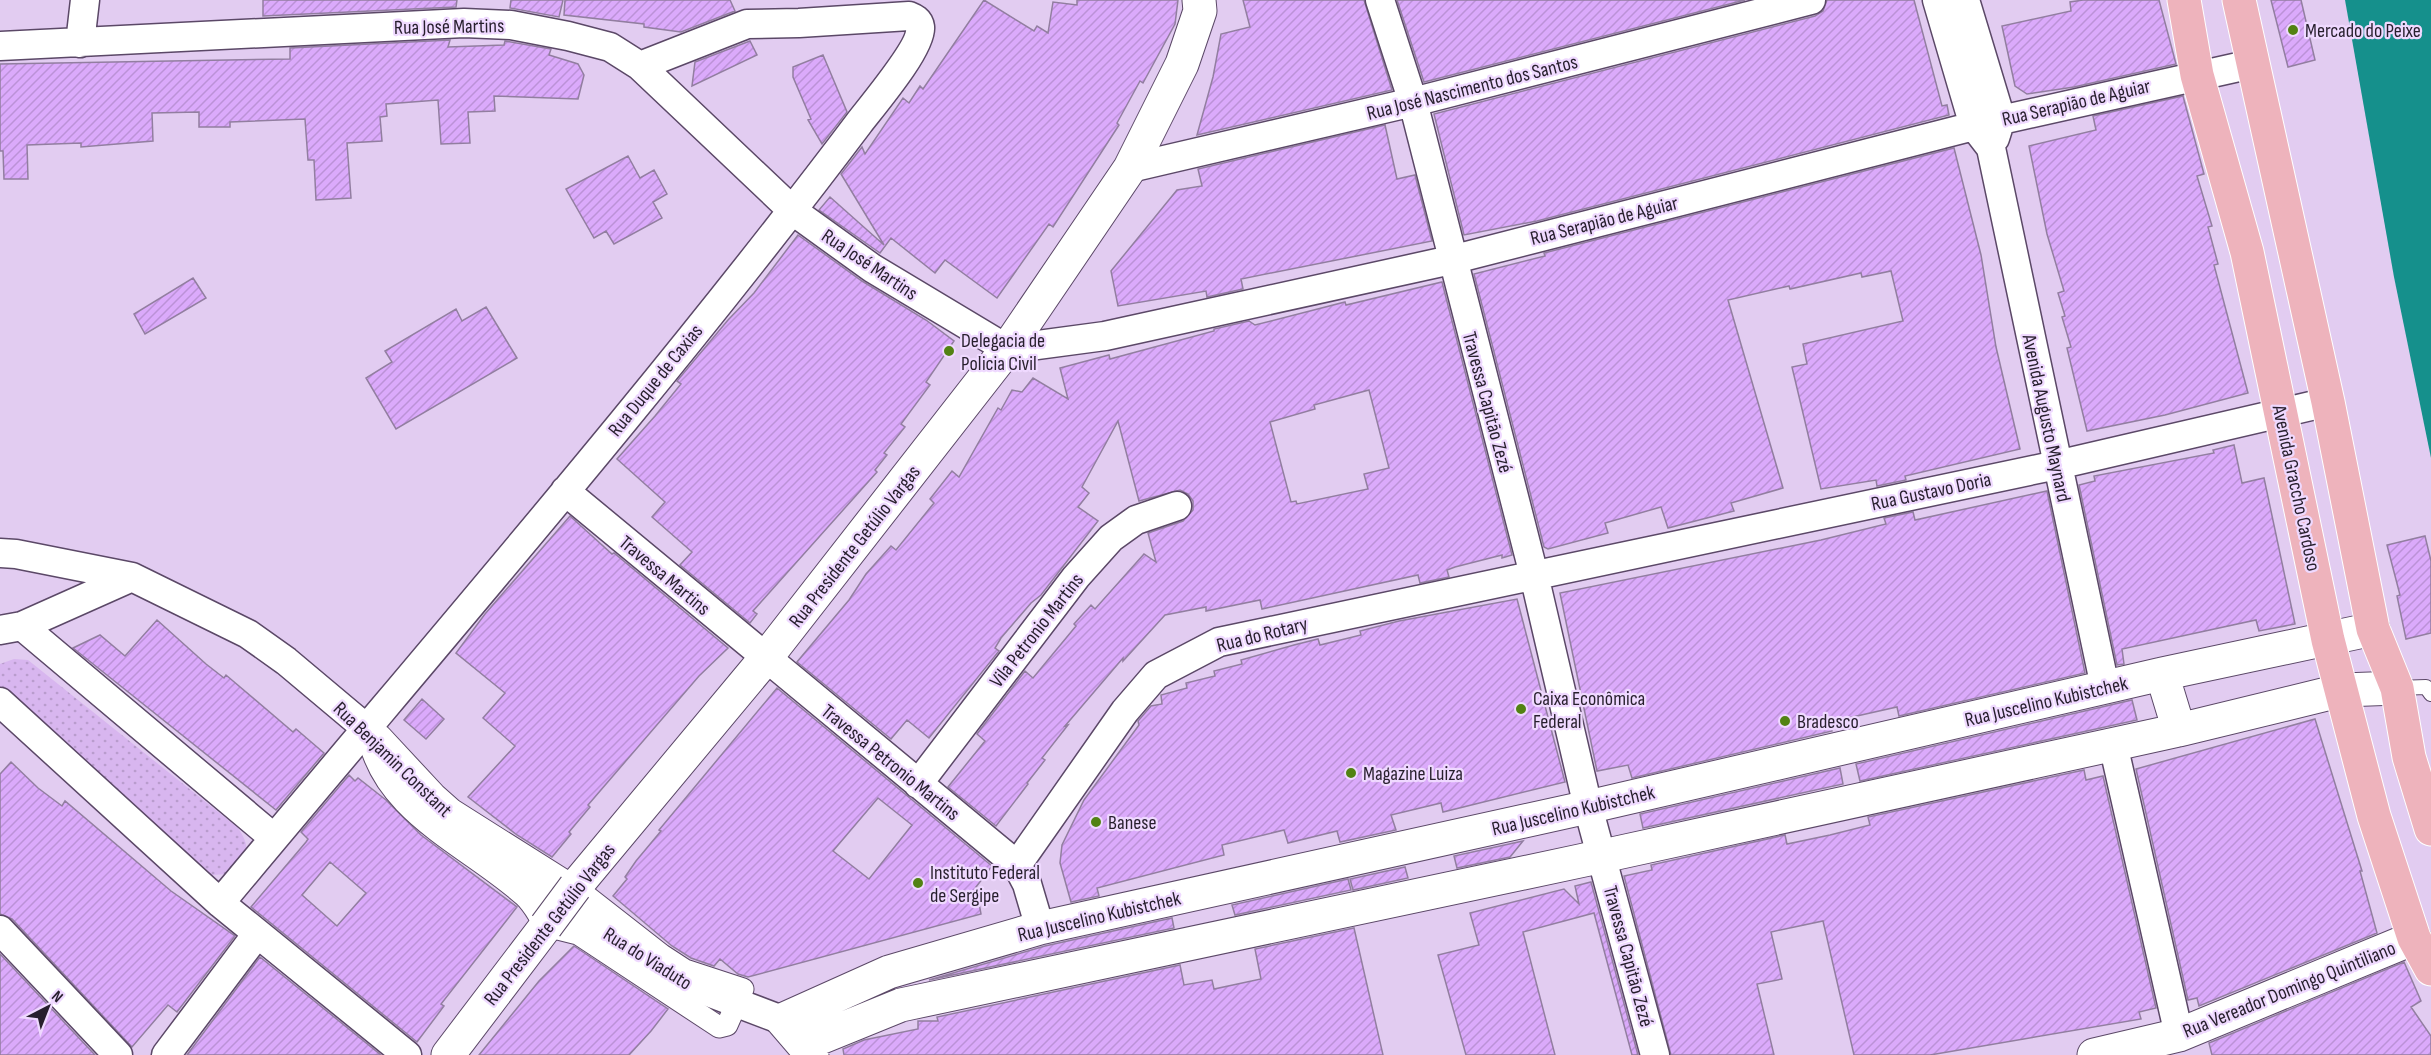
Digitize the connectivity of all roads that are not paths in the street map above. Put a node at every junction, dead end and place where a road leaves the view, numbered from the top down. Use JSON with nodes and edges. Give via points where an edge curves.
{"nodes":[{"id":1,"x":85,"y":0,"type":"edge"},
{"id":2,"x":1199,"y":0,"type":"edge"},
{"id":3,"x":1380,"y":0,"type":"edge"},
{"id":4,"x":1811,"y":0,"type":"edge"},
{"id":5,"x":1937,"y":0,"type":"edge"},
{"id":6,"x":1965,"y":0,"type":"edge"},
{"id":7,"x":2184,"y":0,"type":"edge"},
{"id":8,"x":2239,"y":0,"type":"edge"},
{"id":9,"x":81,"y":43,"type":"junction"},
{"id":10,"x":0,"y":46,"type":"edge"},
{"id":11,"x":2252,"y":64,"type":"junction"},
{"id":12,"x":640,"y":66,"type":"junction"},
{"id":13,"x":2197,"y":75,"type":"junction"},
{"id":14,"x":1413,"y":102,"type":"junction"},
{"id":15,"x":2001,"y":120,"type":"junction"},
{"id":16,"x":1974,"y":126,"type":"junction"},
{"id":17,"x":1991,"y":148,"type":"junction"},
{"id":18,"x":1130,"y":168,"type":"junction"},
{"id":19,"x":793,"y":211,"type":"junction"},
{"id":20,"x":1451,"y":260,"type":"junction"},
{"id":21,"x":1007,"y":349,"type":"junction"},
{"id":22,"x":2328,"y":402,"type":"junction"},
{"id":23,"x":2282,"y":411,"type":"junction"},
{"id":24,"x":2057,"y":465,"type":"junction"},
{"id":25,"x":566,"y":491,"type":"junction"},
{"id":26,"x":1178,"y":506,"type":"dead end"},
{"id":27,"x":0,"y":553,"type":"edge"},
{"id":28,"x":1534,"y":575,"type":"junction"},
{"id":29,"x":132,"y":577,"type":"junction"},
{"id":30,"x":11,"y":628,"type":"edge"},
{"id":31,"x":2373,"y":629,"type":"junction"},
{"id":32,"x":2328,"y":640,"type":"junction"},
{"id":33,"x":765,"y":659,"type":"junction"},
{"id":34,"x":2162,"y":674,"type":"junction"},
{"id":35,"x":2105,"y":687,"type":"junction"},
{"id":36,"x":2397,"y":688,"type":"junction"},
{"id":37,"x":2343,"y":690,"type":"junction"},
{"id":38,"x":2431,"y":694,"type":"edge"},
{"id":39,"x":0,"y":702,"type":"edge"},
{"id":40,"x":367,"y":729,"type":"junction"},
{"id":41,"x":2179,"y":730,"type":"junction"},
{"id":42,"x":2113,"y":744,"type":"junction"},
{"id":43,"x":918,"y":784,"type":"junction"},
{"id":44,"x":1588,"y":807,"type":"junction"},
{"id":45,"x":2431,"y":829,"type":"edge"},
{"id":46,"x":274,"y":838,"type":"junction"},
{"id":47,"x":1603,"y":856,"type":"junction"},
{"id":48,"x":1017,"y":865,"type":"junction"},
{"id":49,"x":220,"y":903,"type":"junction"},
{"id":50,"x":559,"y":903,"type":"junction"},
{"id":51,"x":1040,"y":928,"type":"junction"},
{"id":52,"x":0,"y":930,"type":"edge"},
{"id":53,"x":257,"y":934,"type":"junction"},
{"id":54,"x":2414,"y":938,"type":"junction"},
{"id":55,"x":2431,"y":969,"type":"edge"},
{"id":56,"x":889,"y":972,"type":"junction"},
{"id":57,"x":902,"y":1005,"type":"junction"},
{"id":58,"x":782,"y":1020,"type":"junction"},
{"id":59,"x":2180,"y":1045,"type":"edge"},
{"id":60,"x":808,"y":1049,"type":"edge"},
{"id":61,"x":118,"y":1055,"type":"edge"},
{"id":62,"x":166,"y":1055,"type":"edge"},
{"id":63,"x":407,"y":1055,"type":"edge"},
{"id":64,"x":448,"y":1055,"type":"edge"},
{"id":65,"x":1655,"y":1055,"type":"edge"},
{"id":66,"x":2094,"y":1055,"type":"edge"}],
"edges":[{"from":1,"to":9,"type":"street"},
{"from":2,"to":18,"type":"street","name":"Rua Presidente Getúlio Vargas","via":[[1200,11],[1182,64]]},
{"from":3,"to":14,"type":"street","name":"Travessa Capitão Zezé"},
{"from":4,"to":14,"type":"street","name":"Rua José Nascimento dos Santos"},
{"from":5,"to":16,"type":"street","name":"Avenida Augusto Maynard"},
{"from":6,"to":15,"type":"street"},
{"from":7,"to":13,"type":"main road","name":"Avenida Graccho Cardoso"},
{"from":8,"to":11,"type":"main road"},
{"from":9,"to":10,"type":"street","name":"Rua José Martins"},
{"from":9,"to":12,"type":"street","name":"Rua José Martins","via":[[464,23],[511,25],[610,47]]},
{"from":11,"to":13,"type":"street","name":"Rua Serapião de Aguiar"},
{"from":11,"to":22,"type":"main road"},
{"from":12,"to":19,"type":"street","name":"Rua José Martins"},
{"from":12,"to":19,"type":"street","name":"Rua Duque de Caxias","via":[[747,24],[909,16],[916,19],[920,32],[903,65]]},
{"from":13,"to":15,"type":"street","name":"Rua Serapião de Aguiar"},
{"from":13,"to":23,"type":"main road","name":"Avenida Graccho Cardoso","via":[[2247,252]]},
{"from":14,"to":18,"type":"street","name":"Rua José Nascimento dos Santos"},
{"from":14,"to":20,"type":"street","name":"Travessa Capitão Zezé"},
{"from":15,"to":16,"type":"street","name":"Rua Serapião de Aguiar"},
{"from":15,"to":17,"type":"street"},
{"from":16,"to":17,"type":"street","name":"Avenida Augusto Maynard"},
{"from":16,"to":20,"type":"street","name":"Rua Serapião de Aguiar"},
{"from":17,"to":24,"type":"street","name":"Avenida Augusto Maynard"},
{"from":18,"to":21,"type":"street","name":"Rua Presidente Getúlio Vargas"},
{"from":19,"to":21,"type":"street","name":"Rua José Martins","via":[[872,268]]},
{"from":19,"to":25,"type":"street","name":"Rua Duque de Caxias"},
{"from":20,"to":21,"type":"street","name":"Rua Serapião de Aguiar","via":[[1105,336]]},
{"from":20,"to":28,"type":"street","name":"Travessa Capitão Zezé"},
{"from":21,"to":33,"type":"street","name":"Rua Presidente Getúlio Vargas"},
{"from":22,"to":23,"type":"street","name":"Rua Gustavo Doria"},
{"from":22,"to":31,"type":"main road"},
{"from":23,"to":24,"type":"street","name":"Rua Gustavo Doria"},
{"from":23,"to":32,"type":"main road","name":"Avenida Graccho Cardoso"},
{"from":24,"to":28,"type":"street","name":"Rua Gustavo Doria"},
{"from":24,"to":35,"type":"street","name":"Avenida Augusto Maynard"},
{"from":25,"to":33,"type":"street","name":"Travessa Martins"},
{"from":25,"to":40,"type":"street","name":"Rua Duque de Caxias"},
{"from":26,"to":43,"type":"street","name":"Vila Petronio Martins","via":[[1136,520],[1111,538],[1076,577]]},
{"from":27,"to":29,"type":"street","name":"Rua Benjamin Constant"},
{"from":28,"to":44,"type":"street","name":"Travessa Capitão Zezé"},
{"from":28,"to":48,"type":"street","name":"Rua do Rotary","via":[[1219,642],[1182,659],[1156,675],[1125,711]]},
{"from":29,"to":30,"type":"street"},
{"from":29,"to":40,"type":"street","name":"Rua Benjamin Constant","via":[[248,634]]},
{"from":30,"to":46,"type":"street"},
{"from":31,"to":32,"type":"street","name":"Rua Juscelino Kubistchek"},
{"from":31,"to":36,"type":"main road"},
{"from":32,"to":34,"type":"street","name":"Rua Juscelino Kubistchek"},
{"from":32,"to":37,"type":"main road","name":"Avenida Graccho Cardoso"},
{"from":33,"to":43,"type":"street","name":"Travessa Petronio Martins"},
{"from":33,"to":50,"type":"street","name":"Rua Presidente Getúlio Vargas"},
{"from":34,"to":35,"type":"street","name":"Rua Juscelino Kubistchek"},
{"from":34,"to":41,"type":"street"},
{"from":35,"to":44,"type":"street","name":"Rua Juscelino Kubistchek"},
{"from":36,"to":37,"type":"street"},
{"from":36,"to":38,"type":"lane","via":[[2427,687]]},
{"from":36,"to":45,"type":"main road","via":[[2409,757]]},
{"from":37,"to":41,"type":"street"},
{"from":37,"to":54,"type":"main road","name":"Avenida Graccho Cardoso","via":[[2356,756]]},
{"from":39,"to":49,"type":"street"},
{"from":40,"to":46,"type":"street","name":"Rua Duque de Caxias"},
{"from":40,"to":50,"type":"street","name":"Rua Benjamin Constant","via":[[409,780]]},
{"from":41,"to":42,"type":"street"},
{"from":42,"to":47,"type":"street"},
{"from":42,"to":59,"type":"street"},
{"from":43,"to":48,"type":"street","name":"Travessa Petronio Martins"},
{"from":44,"to":47,"type":"street","name":"Travessa Capitão Zezé"},
{"from":44,"to":51,"type":"street","name":"Rua Juscelino Kubistchek"},
{"from":46,"to":49,"type":"street","name":"Rua Duque de Caxias"},
{"from":47,"to":57,"type":"street"},
{"from":47,"to":65,"type":"street","name":"Travessa Capitão Zezé"},
{"from":48,"to":51,"type":"street"},
{"from":49,"to":53,"type":"street"},
{"from":50,"to":58,"type":"street","name":"Rua do Viaduto","via":[[687,984]]},
{"from":50,"to":64,"type":"street","name":"Rua Presidente Getúlio Vargas"},
{"from":51,"to":56,"type":"street","name":"Rua Juscelino Kubistchek"},
{"from":52,"to":61,"type":"street"},
{"from":53,"to":62,"type":"street"},
{"from":53,"to":63,"type":"street"},
{"from":54,"to":55,"type":"main road","name":"Avenida Graccho Cardoso"},
{"from":54,"to":59,"type":"street","name":"Rua Vereador Domingo Quintiliano"},
{"from":56,"to":57,"type":"street"},
{"from":56,"to":58,"type":"street","name":"Rua Juscelino Kubistchek"},
{"from":57,"to":60,"type":"street"},
{"from":58,"to":60,"type":"street"},
{"from":59,"to":66,"type":"street","name":"Rua Vereador Domingo Quintiliano"}]}
